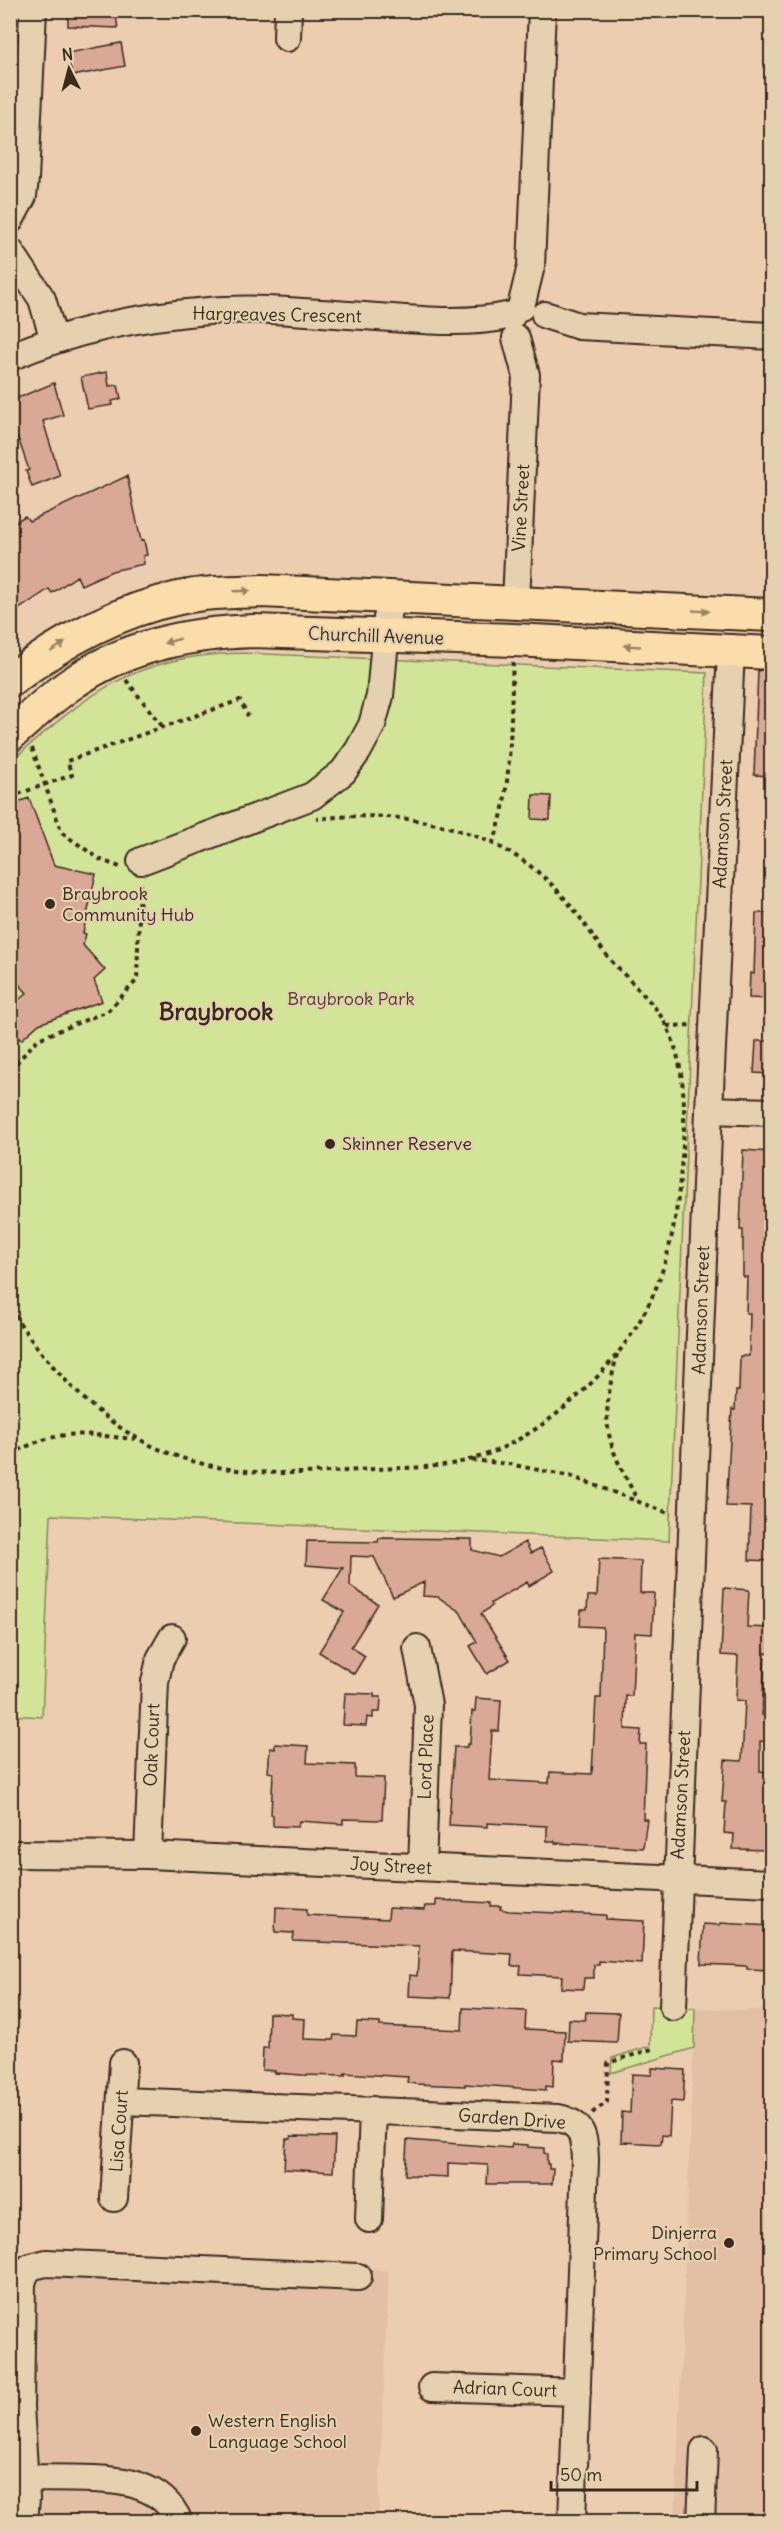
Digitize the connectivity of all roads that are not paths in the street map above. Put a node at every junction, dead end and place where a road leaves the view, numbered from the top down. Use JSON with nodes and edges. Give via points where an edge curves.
{"nodes":[{"id":1,"x":33,"y":10,"type":"edge"},
{"id":2,"x":288,"y":10,"type":"edge"},
{"id":3,"x":542,"y":10,"type":"edge"},
{"id":4,"x":287,"y":38,"type":"dead end"},
{"id":5,"x":10,"y":220,"type":"edge"},
{"id":6,"x":10,"y":251,"type":"edge"},
{"id":7,"x":528,"y":324,"type":"junction"},
{"id":8,"x":771,"y":336,"type":"edge"},
{"id":9,"x":54,"y":340,"type":"junction"},
{"id":10,"x":10,"y":357,"type":"edge"},
{"id":11,"x":393,"y":597,"type":"junction"},
{"id":12,"x":516,"y":603,"type":"junction"},
{"id":13,"x":733,"y":613,"type":"junction"},
{"id":14,"x":771,"y":615,"type":"edge"},
{"id":15,"x":386,"y":636,"type":"junction"},
{"id":16,"x":514,"y":640,"type":"junction"},
{"id":17,"x":731,"y":651,"type":"junction"},
{"id":18,"x":771,"y":653,"type":"edge"},
{"id":19,"x":10,"y":681,"type":"edge"},
{"id":20,"x":20,"y":739,"type":"edge"},
{"id":21,"x":135,"y":868,"type":"road end"},
{"id":22,"x":709,"y":1110,"type":"junction"},
{"id":23,"x":771,"y":1112,"type":"edge"},
{"id":24,"x":172,"y":1638,"type":"dead end"},
{"id":25,"x":417,"y":1648,"type":"dead end"},
{"id":26,"x":10,"y":1854,"type":"edge"},
{"id":27,"x":148,"y":1855,"type":"junction"},
{"id":28,"x":422,"y":1867,"type":"junction"},
{"id":29,"x":678,"y":1879,"type":"junction"},
{"id":30,"x":771,"y":1883,"type":"edge"},
{"id":31,"x":673,"y":2007,"type":"dead end"},
{"id":32,"x":123,"y":2063,"type":"dead end"},
{"id":33,"x":121,"y":2101,"type":"junction"},
{"id":34,"x":374,"y":2110,"type":"junction"},
{"id":35,"x":114,"y":2198,"type":"dead end"},
{"id":36,"x":369,"y":2219,"type":"dead end"},
{"id":37,"x":358,"y":2277,"type":"dead end"},
{"id":38,"x":432,"y":2387,"type":"dead end"},
{"id":39,"x":577,"y":2392,"type":"junction"},
{"id":40,"x":704,"y":2450,"type":"dead end"},
{"id":41,"x":24,"y":2478,"type":"junction"},
{"id":42,"x":24,"y":2522,"type":"edge"},
{"id":43,"x":179,"y":2522,"type":"edge"},
{"id":44,"x":572,"y":2522,"type":"edge"},
{"id":45,"x":701,"y":2522,"type":"edge"}],
"edges":[{"from":1,"to":5,"type":"street","via":[[25,179],[23,196]]},
{"from":2,"to":4,"type":"street"},
{"from":3,"to":7,"type":"street","name":"Vine Street"},
{"from":6,"to":9,"type":"street","via":[[42,299]]},
{"from":7,"to":8,"type":"street","name":"Hargreaves Crescent"},
{"from":7,"to":9,"type":"street","name":"Hargreaves Crescent","via":[[210,310],[128,320]]},
{"from":7,"to":12,"type":"street","name":"Vine Street"},
{"from":9,"to":10,"type":"street","name":"Hargreaves Crescent"},
{"from":11,"to":12,"type":"main road"},
{"from":11,"to":15,"type":"street"},
{"from":19,"to":11,"type":"main road","one_way":true,"via":[[74,636],[179,598],[261,591]]},
{"from":12,"to":13,"type":"main road","one_way":true},
{"from":12,"to":16,"type":"main road","name":"Vine Street"},
{"from":13,"to":14,"type":"main road"},
{"from":13,"to":17,"type":"main road","name":"Adamson Street"},
{"from":15,"to":16,"type":"main road","name":"Churchill Avenue"},
{"from":15,"to":20,"type":"main road","name":"Churchill Avenue","one_way":true,"via":[[254,631],[180,638],[111,661],[75,681]]},
{"from":15,"to":21,"type":"street","via":[[380,696],[372,725],[343,772],[312,796]]},
{"from":17,"to":16,"type":"main road","name":"Churchill Avenue","one_way":true},
{"from":17,"to":18,"type":"main road","name":"Churchill Avenue"},
{"from":17,"to":22,"type":"street","name":"Adamson Street"},
{"from":22,"to":23,"type":"street"},
{"from":22,"to":29,"type":"street","name":"Adamson Street"},
{"from":24,"to":27,"type":"street","name":"Oak Court","via":[[160,1659],[155,1682]]},
{"from":25,"to":28,"type":"street","name":"Lord Place","via":[[428,1705]]},
{"from":26,"to":27,"type":"street","name":"Joy Street"},
{"from":27,"to":28,"type":"street","name":"Joy Street"},
{"from":28,"to":29,"type":"street","name":"Joy Street"},
{"from":29,"to":30,"type":"street","name":"Joy Street"},
{"from":29,"to":31,"type":"street","name":"Adamson Street"},
{"from":32,"to":33,"type":"street","name":"Lisa Court"},
{"from":33,"to":34,"type":"street","name":"Garden Drive"},
{"from":33,"to":35,"type":"street","name":"Lisa Court"},
{"from":34,"to":36,"type":"street"},
{"from":34,"to":39,"type":"street","name":"Garden Drive","via":[[558,2118],[577,2125],[585,2160]]},
{"from":37,"to":41,"type":"street","via":[[46,2263],[30,2267],[24,2277],[21,2320]]},
{"from":38,"to":39,"type":"street","name":"Adrian Court"},
{"from":39,"to":44,"type":"street","name":"Garden Drive"},
{"from":40,"to":45,"type":"street"},
{"from":41,"to":42,"type":"street"},
{"from":41,"to":43,"type":"street","via":[[138,2485],[157,2494]]}]}
